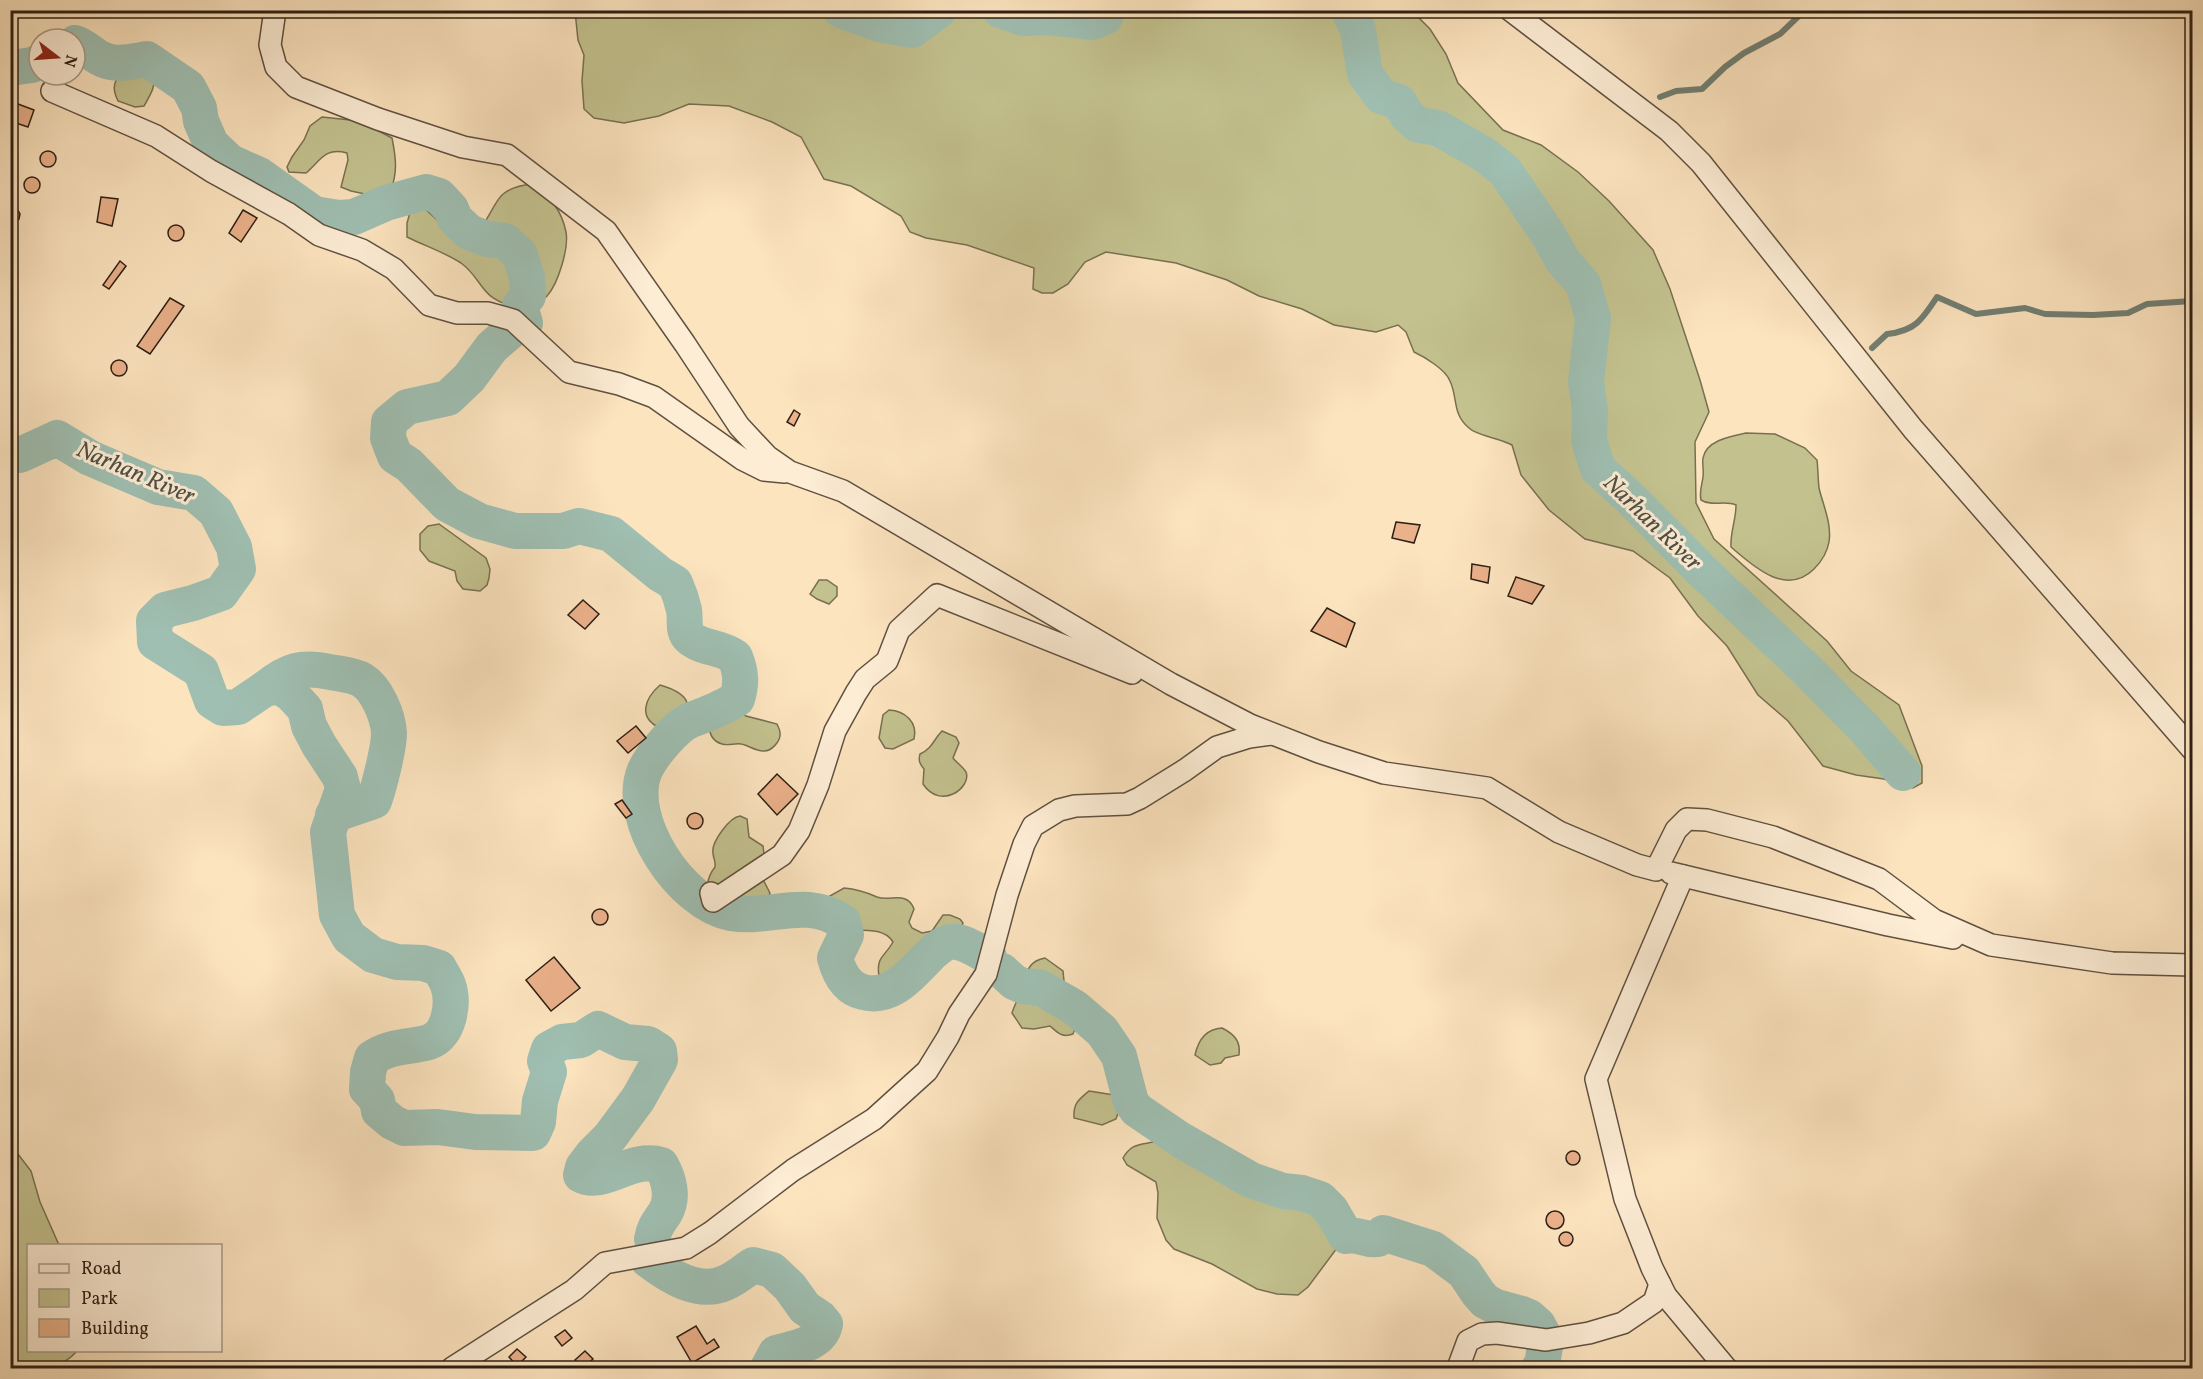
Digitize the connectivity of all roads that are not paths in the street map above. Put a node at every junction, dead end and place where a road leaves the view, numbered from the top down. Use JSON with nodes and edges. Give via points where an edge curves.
{"nodes":[{"id":1,"x":275,"y":10,"type":"edge"},
{"id":2,"x":1510,"y":10,"type":"edge"},
{"id":3,"x":52,"y":92,"type":"dead end"},
{"id":4,"x":790,"y":472,"type":"junction"},
{"id":5,"x":1172,"y":684,"type":"junction"},
{"id":6,"x":1273,"y":734,"type":"junction"},
{"id":7,"x":2193,"y":748,"type":"edge"},
{"id":8,"x":1656,"y":870,"type":"junction"},
{"id":9,"x":1683,"y":876,"type":"junction"},
{"id":10,"x":711,"y":892,"type":"dead end"},
{"id":11,"x":1991,"y":945,"type":"junction"},
{"id":12,"x":2193,"y":965,"type":"edge"},
{"id":13,"x":1660,"y":1284,"type":"junction"},
{"id":14,"x":452,"y":1368,"type":"edge"},
{"id":15,"x":1458,"y":1368,"type":"edge"},
{"id":16,"x":1726,"y":1368,"type":"edge"}],
"edges":[{"from":1,"to":4,"type":"street","via":[[270,45],[276,68],[296,87],[463,147],[507,155],[606,231],[739,426]]},
{"from":2,"to":7,"type":"street","via":[[1668,131],[1701,163],[1913,429]]},
{"from":3,"to":4,"type":"street","via":[[156,136],[319,235],[362,250],[394,269],[429,305],[513,320],[569,372],[654,397],[742,459],[764,470]]},
{"from":4,"to":5,"type":"street","via":[[843,491]]},
{"from":5,"to":6,"type":"street"},
{"from":5,"to":10,"type":"street","via":[[1084,655],[937,595],[899,630],[887,661],[865,679],[856,693],[835,730],[799,831],[782,855],[713,902]]},
{"from":6,"to":8,"type":"street","via":[[1384,773],[1486,788],[1559,832]]},
{"from":6,"to":14,"type":"street","via":[[1217,747],[1127,804],[1075,806],[1059,810],[1033,826],[1007,895],[986,974],[927,1071],[874,1119],[793,1170],[694,1243],[665,1253],[605,1263],[574,1290]]},
{"from":8,"to":9,"type":"street"},
{"from":8,"to":11,"type":"street","via":[[1676,830],[1687,819],[1707,820],[1773,837],[1879,879],[1934,920]]},
{"from":9,"to":11,"type":"street","via":[[1888,925]]},
{"from":9,"to":13,"type":"street","via":[[1596,1079],[1625,1199]]},
{"from":11,"to":12,"type":"street","via":[[2112,963]]},
{"from":13,"to":15,"type":"street","via":[[1654,1302],[1623,1323],[1589,1333],[1545,1340],[1482,1334],[1468,1341]]},
{"from":13,"to":16,"type":"street"}]}
